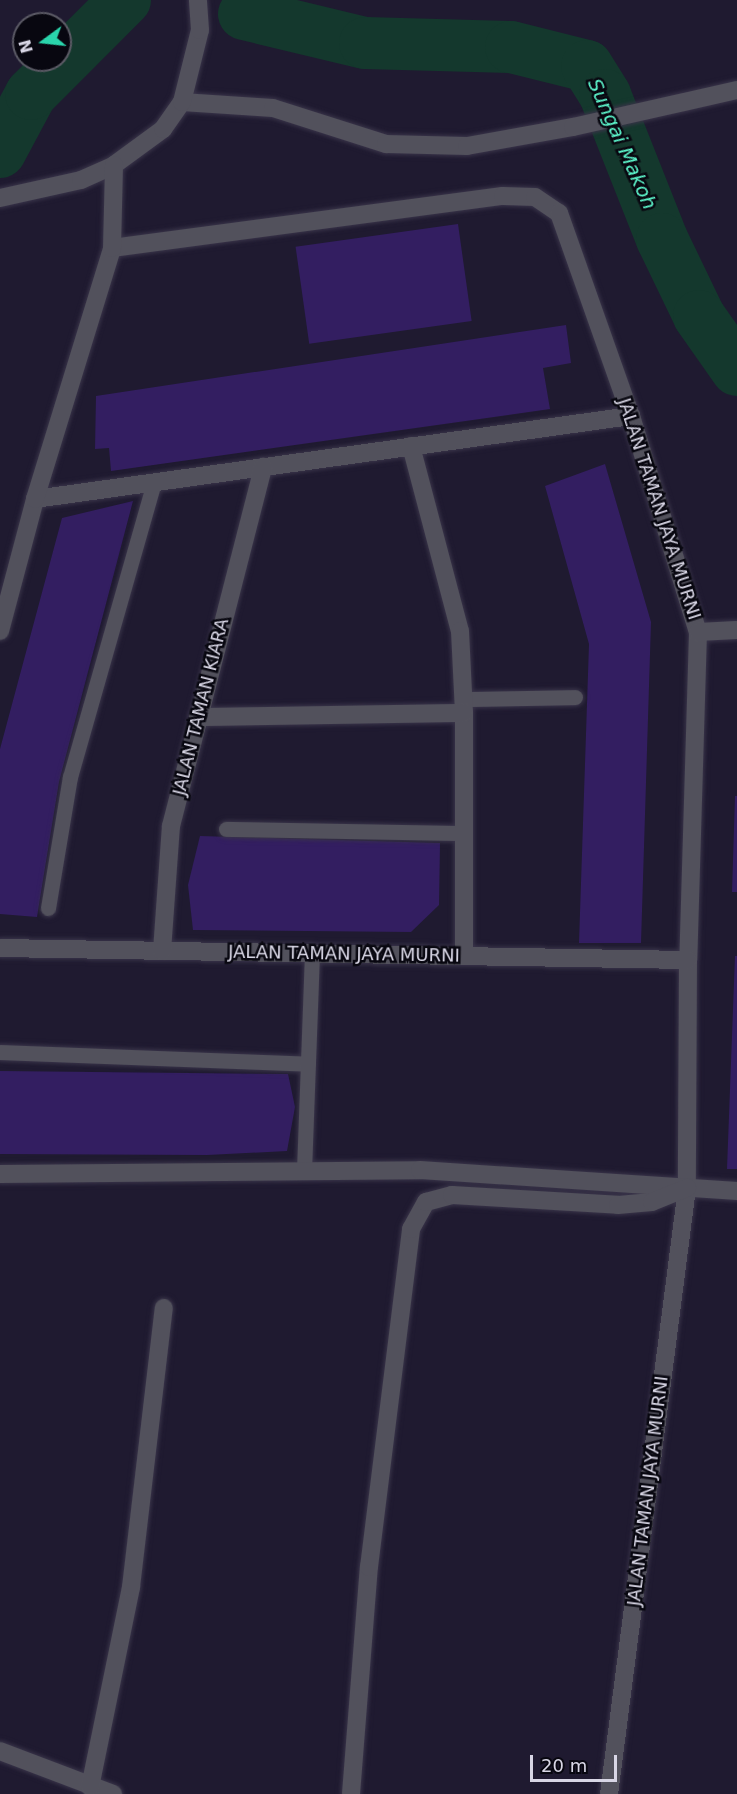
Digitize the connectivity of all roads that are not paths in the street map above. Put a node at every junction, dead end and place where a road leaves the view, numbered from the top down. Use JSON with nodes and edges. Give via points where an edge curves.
{"nodes":[{"id":1,"x":198,"y":0,"type":"edge"},
{"id":2,"x":737,"y":90,"type":"edge"},
{"id":3,"x":182,"y":102,"type":"junction"},
{"id":4,"x":114,"y":165,"type":"junction"},
{"id":5,"x":0,"y":198,"type":"edge"},
{"id":6,"x":112,"y":248,"type":"junction"},
{"id":7,"x":631,"y":416,"type":"junction"},
{"id":8,"x":411,"y":447,"type":"junction"},
{"id":9,"x":263,"y":467,"type":"junction"},
{"id":10,"x":154,"y":483,"type":"junction"},
{"id":11,"x":35,"y":499,"type":"junction"},
{"id":12,"x":737,"y":630,"type":"edge"},
{"id":13,"x":0,"y":631,"type":"edge"},
{"id":14,"x":698,"y":632,"type":"junction"},
{"id":15,"x":575,"y":697,"type":"dead end"},
{"id":16,"x":464,"y":706,"type":"junction"},
{"id":17,"x":198,"y":717,"type":"junction"},
{"id":18,"x":226,"y":829,"type":"dead end"},
{"id":19,"x":465,"y":833,"type":"junction"},
{"id":20,"x":48,"y":908,"type":"dead end"},
{"id":21,"x":0,"y":948,"type":"edge"},
{"id":22,"x":162,"y":951,"type":"junction"},
{"id":23,"x":312,"y":953,"type":"junction"},
{"id":24,"x":464,"y":956,"type":"junction"},
{"id":25,"x":688,"y":960,"type":"junction"},
{"id":26,"x":0,"y":1052,"type":"edge"},
{"id":27,"x":308,"y":1064,"type":"junction"},
{"id":28,"x":304,"y":1172,"type":"junction"},
{"id":29,"x":0,"y":1174,"type":"edge"},
{"id":30,"x":687,"y":1188,"type":"junction"},
{"id":31,"x":737,"y":1191,"type":"edge"},
{"id":32,"x":164,"y":1308,"type":"dead end"},
{"id":33,"x":0,"y":1751,"type":"edge"},
{"id":34,"x":90,"y":1787,"type":"junction"},
{"id":35,"x":113,"y":1794,"type":"edge"},
{"id":36,"x":351,"y":1794,"type":"edge"},
{"id":37,"x":609,"y":1794,"type":"edge"}],
"edges":[{"from":1,"to":3,"type":"street","via":[[200,30]]},
{"from":2,"to":3,"type":"street","via":[[467,146],[386,144],[273,108]]},
{"from":3,"to":4,"type":"street","via":[[163,129]]},
{"from":4,"to":5,"type":"street","via":[[81,180]]},
{"from":4,"to":6,"type":"street"},
{"from":6,"to":7,"type":"street","name":"JALAN TAMAN JAYA MURNI","via":[[502,196],[535,197],[559,213]]},
{"from":6,"to":11,"type":"street"},
{"from":7,"to":8,"type":"street"},
{"from":7,"to":14,"type":"street","name":"JALAN TAMAN JAYA MURNI"},
{"from":8,"to":9,"type":"street"},
{"from":8,"to":16,"type":"street","via":[[460,631]]},
{"from":9,"to":10,"type":"street"},
{"from":9,"to":17,"type":"street","name":"JALAN TAMAN KIARA"},
{"from":10,"to":11,"type":"street"},
{"from":10,"to":20,"type":"lane","via":[[70,777]]},
{"from":11,"to":13,"type":"street"},
{"from":12,"to":14,"type":"street"},
{"from":14,"to":25,"type":"street","name":"JALAN TAMAN JAYA MURNI"},
{"from":15,"to":16,"type":"lane"},
{"from":16,"to":17,"type":"street"},
{"from":16,"to":19,"type":"street"},
{"from":17,"to":22,"type":"street","name":"JALAN TAMAN KIARA","via":[[171,826]]},
{"from":18,"to":19,"type":"lane"},
{"from":19,"to":24,"type":"street"},
{"from":21,"to":22,"type":"street","name":"JALAN TAMAN JAYA MURNI"},
{"from":22,"to":23,"type":"street","name":"JALAN TAMAN JAYA MURNI"},
{"from":23,"to":24,"type":"street","name":"JALAN TAMAN JAYA MURNI"},
{"from":23,"to":27,"type":"lane"},
{"from":24,"to":25,"type":"street","name":"JALAN TAMAN JAYA MURNI"},
{"from":25,"to":30,"type":"street","name":"JALAN TAMAN JAYA MURNI"},
{"from":26,"to":27,"type":"lane"},
{"from":27,"to":28,"type":"lane"},
{"from":28,"to":29,"type":"street"},
{"from":28,"to":30,"type":"street","via":[[420,1170]]},
{"from":30,"to":31,"type":"street"},
{"from":30,"to":36,"type":"street","via":[[652,1202],[618,1205],[452,1195],[426,1202],[411,1229],[369,1567]]},
{"from":30,"to":37,"type":"street","name":"JALAN TAMAN JAYA MURNI"},
{"from":32,"to":34,"type":"street","via":[[131,1587]]},
{"from":33,"to":34,"type":"street"},
{"from":34,"to":35,"type":"street"}]}
